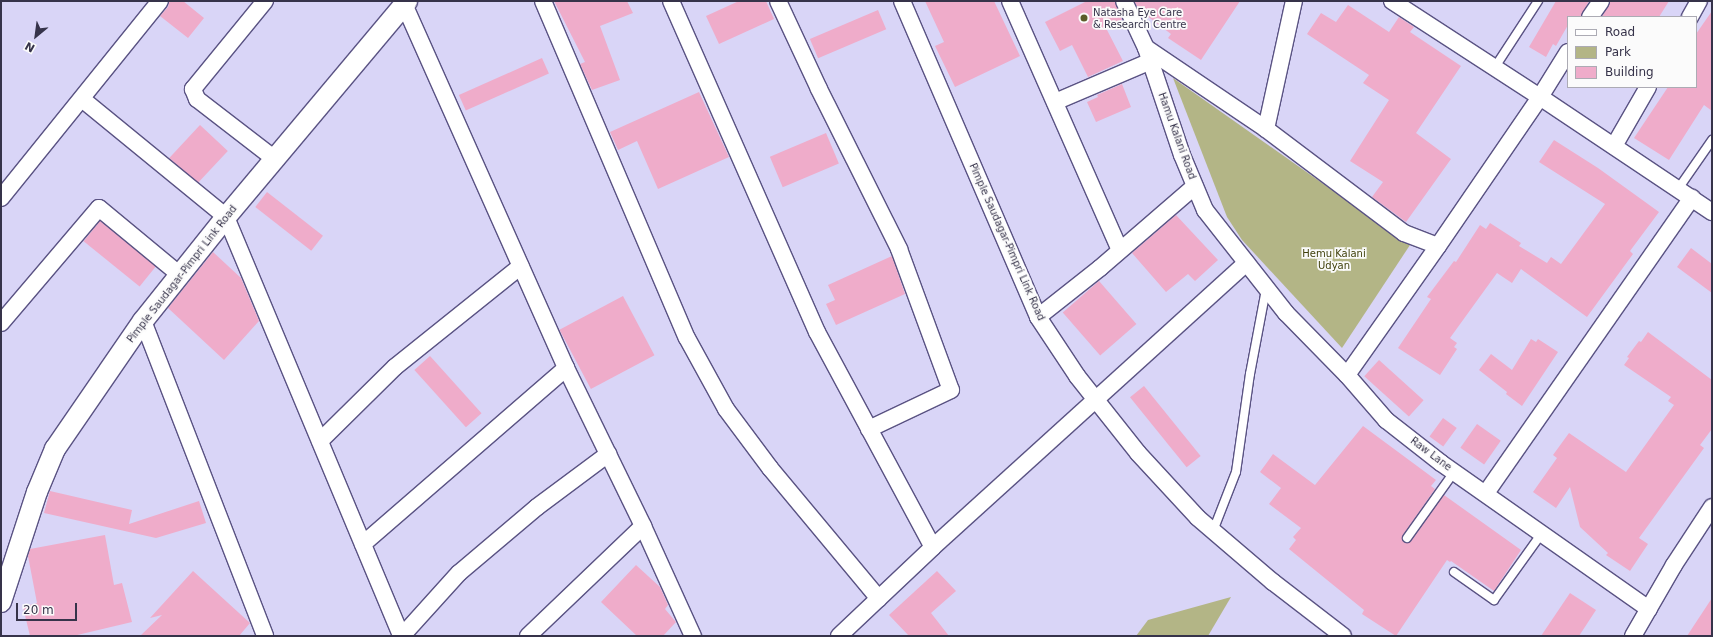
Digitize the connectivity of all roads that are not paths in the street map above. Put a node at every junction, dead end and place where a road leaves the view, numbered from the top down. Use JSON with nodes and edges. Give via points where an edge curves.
{"nodes":[{"id":1,"x":160,"y":1,"type":"edge"},
{"id":2,"x":264,"y":1,"type":"edge"},
{"id":3,"x":543,"y":1,"type":"edge"},
{"id":4,"x":671,"y":1,"type":"edge"},
{"id":5,"x":778,"y":1,"type":"edge"},
{"id":6,"x":902,"y":1,"type":"edge"},
{"id":7,"x":1010,"y":1,"type":"edge"},
{"id":8,"x":1124,"y":1,"type":"edge"},
{"id":9,"x":1294,"y":1,"type":"edge"},
{"id":10,"x":1392,"y":1,"type":"edge"},
{"id":11,"x":1538,"y":1,"type":"edge"},
{"id":12,"x":1601,"y":1,"type":"edge"},
{"id":13,"x":1700,"y":1,"type":"edge"},
{"id":14,"x":406,"y":3,"type":"edge"},
{"id":15,"x":1591,"y":16,"type":"edge"},
{"id":16,"x":1691,"y":16,"type":"edge"},
{"id":17,"x":1149,"y":54,"type":"junction"},
{"id":18,"x":1567,"y":54,"type":"edge"},
{"id":19,"x":1495,"y":67,"type":"junction"},
{"id":20,"x":1647,"y":88,"type":"edge"},
{"id":21,"x":1540,"y":97,"type":"junction"},
{"id":22,"x":82,"y":99,"type":"junction"},
{"id":23,"x":1055,"y":102,"type":"junction"},
{"id":24,"x":1266,"y":129,"type":"junction"},
{"id":25,"x":1712,"y":140,"type":"edge"},
{"id":26,"x":1614,"y":146,"type":"junction"},
{"id":27,"x":275,"y":159,"type":"junction"},
{"id":28,"x":1195,"y":186,"type":"junction"},
{"id":29,"x":1678,"y":189,"type":"junction"},
{"id":30,"x":1,"y":198,"type":"edge"},
{"id":31,"x":1692,"y":198,"type":"junction"},
{"id":32,"x":1712,"y":212,"type":"edge"},
{"id":33,"x":226,"y":217,"type":"junction"},
{"id":34,"x":1438,"y":246,"type":"junction"},
{"id":35,"x":1120,"y":250,"type":"junction"},
{"id":36,"x":1246,"y":262,"type":"junction"},
{"id":37,"x":521,"y":266,"type":"junction"},
{"id":38,"x":180,"y":275,"type":"junction"},
{"id":39,"x":1267,"y":288,"type":"junction"},
{"id":40,"x":1038,"y":317,"type":"junction"},
{"id":41,"x":143,"y":321,"type":"junction"},
{"id":42,"x":1,"y":323,"type":"edge"},
{"id":43,"x":566,"y":368,"type":"junction"},
{"id":44,"x":1347,"y":375,"type":"junction"},
{"id":45,"x":1096,"y":400,"type":"junction"},
{"id":46,"x":869,"y":429,"type":"junction"},
{"id":47,"x":320,"y":442,"type":"junction"},
{"id":48,"x":608,"y":454,"type":"junction"},
{"id":49,"x":1454,"y":472,"type":"junction"},
{"id":50,"x":1486,"y":493,"type":"junction"},
{"id":51,"x":1712,"y":507,"type":"edge"},
{"id":52,"x":643,"y":526,"type":"junction"},
{"id":53,"x":1213,"y":531,"type":"junction"},
{"id":54,"x":1542,"y":533,"type":"junction"},
{"id":55,"x":1407,"y":538,"type":"dead end"},
{"id":56,"x":364,"y":544,"type":"junction"},
{"id":57,"x":933,"y":547,"type":"junction"},
{"id":58,"x":1454,"y":572,"type":"dead end"},
{"id":59,"x":879,"y":599,"type":"junction"},
{"id":60,"x":1,"y":602,"type":"edge"},
{"id":61,"x":1649,"y":609,"type":"junction"},
{"id":62,"x":688,"y":633,"type":"edge"},
{"id":63,"x":265,"y":636,"type":"edge"},
{"id":64,"x":401,"y":636,"type":"edge"},
{"id":65,"x":528,"y":636,"type":"edge"},
{"id":66,"x":839,"y":636,"type":"edge"},
{"id":67,"x":1343,"y":636,"type":"edge"},
{"id":68,"x":1632,"y":636,"type":"edge"}],
"edges":[{"from":1,"to":22,"type":"street"},
{"from":2,"to":27,"type":"street","via":[[193,89],[197,99]]},
{"from":3,"to":59,"type":"street","via":[[687,338],[726,409],[770,468]]},
{"from":4,"to":46,"type":"street","via":[[817,332]]},
{"from":5,"to":46,"type":"street","via":[[818,89],[899,249],[951,390]]},
{"from":6,"to":40,"type":"street","name":"Pimple Saudagar-Pimpri Link Road"},
{"from":7,"to":23,"type":"street"},
{"from":8,"to":17,"type":"street","name":"Hamu Kalani Road"},
{"from":9,"to":24,"type":"street"},
{"from":10,"to":19,"type":"street"},
{"from":11,"to":19,"type":"lane"},
{"from":12,"to":15,"type":"street"},
{"from":13,"to":16,"type":"street"},
{"from":14,"to":27,"type":"street","name":"Pimple Saudagar-Pimpri Link Road"},
{"from":14,"to":37,"type":"street"},
{"from":17,"to":23,"type":"street"},
{"from":17,"to":24,"type":"street"},
{"from":17,"to":28,"type":"street","name":"Hamu Kalani Road","via":[[1182,155]]},
{"from":18,"to":21,"type":"street"},
{"from":19,"to":21,"type":"street"},
{"from":20,"to":26,"type":"street"},
{"from":21,"to":26,"type":"street"},
{"from":21,"to":34,"type":"street"},
{"from":22,"to":30,"type":"street"},
{"from":22,"to":33,"type":"street"},
{"from":23,"to":35,"type":"street"},
{"from":24,"to":34,"type":"street","via":[[1404,233]]},
{"from":25,"to":29,"type":"lane"},
{"from":26,"to":29,"type":"street"},
{"from":27,"to":33,"type":"street","name":"Pimple Saudagar-Pimpri Link Road"},
{"from":28,"to":35,"type":"street"},
{"from":28,"to":36,"type":"street","name":"Hamu Kalani Road","via":[[1205,210]]},
{"from":29,"to":31,"type":"street"},
{"from":31,"to":32,"type":"street"},
{"from":31,"to":50,"type":"street"},
{"from":33,"to":38,"type":"street","name":"Pimple Saudagar-Pimpri Link Road"},
{"from":33,"to":47,"type":"street"},
{"from":34,"to":44,"type":"street"},
{"from":35,"to":40,"type":"street"},
{"from":36,"to":39,"type":"street","name":"Raw Lane"},
{"from":36,"to":45,"type":"street"},
{"from":37,"to":43,"type":"street"},
{"from":37,"to":47,"type":"street","via":[[395,367]]},
{"from":38,"to":41,"type":"street","name":"Pimple Saudagar-Pimpri Link Road"},
{"from":38,"to":42,"type":"street","via":[[99,208]]},
{"from":39,"to":44,"type":"street","name":"Raw Lane","via":[[1286,313]]},
{"from":39,"to":53,"type":"lane","via":[[1250,374],[1236,472]]},
{"from":40,"to":45,"type":"street","name":"Pimple Saudagar-Pimpri Link Road"},
{"from":41,"to":60,"type":"street","name":"Pimple Saudagar-Pimpri Link Road","via":[[55,449],[36,492]]},
{"from":41,"to":63,"type":"street"},
{"from":43,"to":48,"type":"street"},
{"from":43,"to":56,"type":"street"},
{"from":44,"to":49,"type":"street","name":"Raw Lane","via":[[1386,420]]},
{"from":45,"to":53,"type":"street","name":"Pimple Saudagar-Pimpri Link Road","via":[[1138,453]]},
{"from":45,"to":57,"type":"street"},
{"from":46,"to":57,"type":"street"},
{"from":47,"to":56,"type":"street"},
{"from":48,"to":52,"type":"street"},
{"from":48,"to":64,"type":"street","via":[[537,507],[458,573]]},
{"from":49,"to":50,"type":"street","name":"Raw Lane"},
{"from":49,"to":55,"type":"lane"},
{"from":50,"to":54,"type":"street","name":"Raw Lane"},
{"from":51,"to":61,"type":"street"},
{"from":52,"to":62,"type":"street"},
{"from":52,"to":65,"type":"street"},
{"from":53,"to":67,"type":"street","name":"Pimple Saudagar-Pimpri Link Road"},
{"from":54,"to":58,"type":"lane","via":[[1494,600]]},
{"from":54,"to":61,"type":"street","name":"Raw Lane"},
{"from":56,"to":64,"type":"street"},
{"from":57,"to":59,"type":"street"},
{"from":59,"to":66,"type":"street"},
{"from":61,"to":68,"type":"street"}]}
